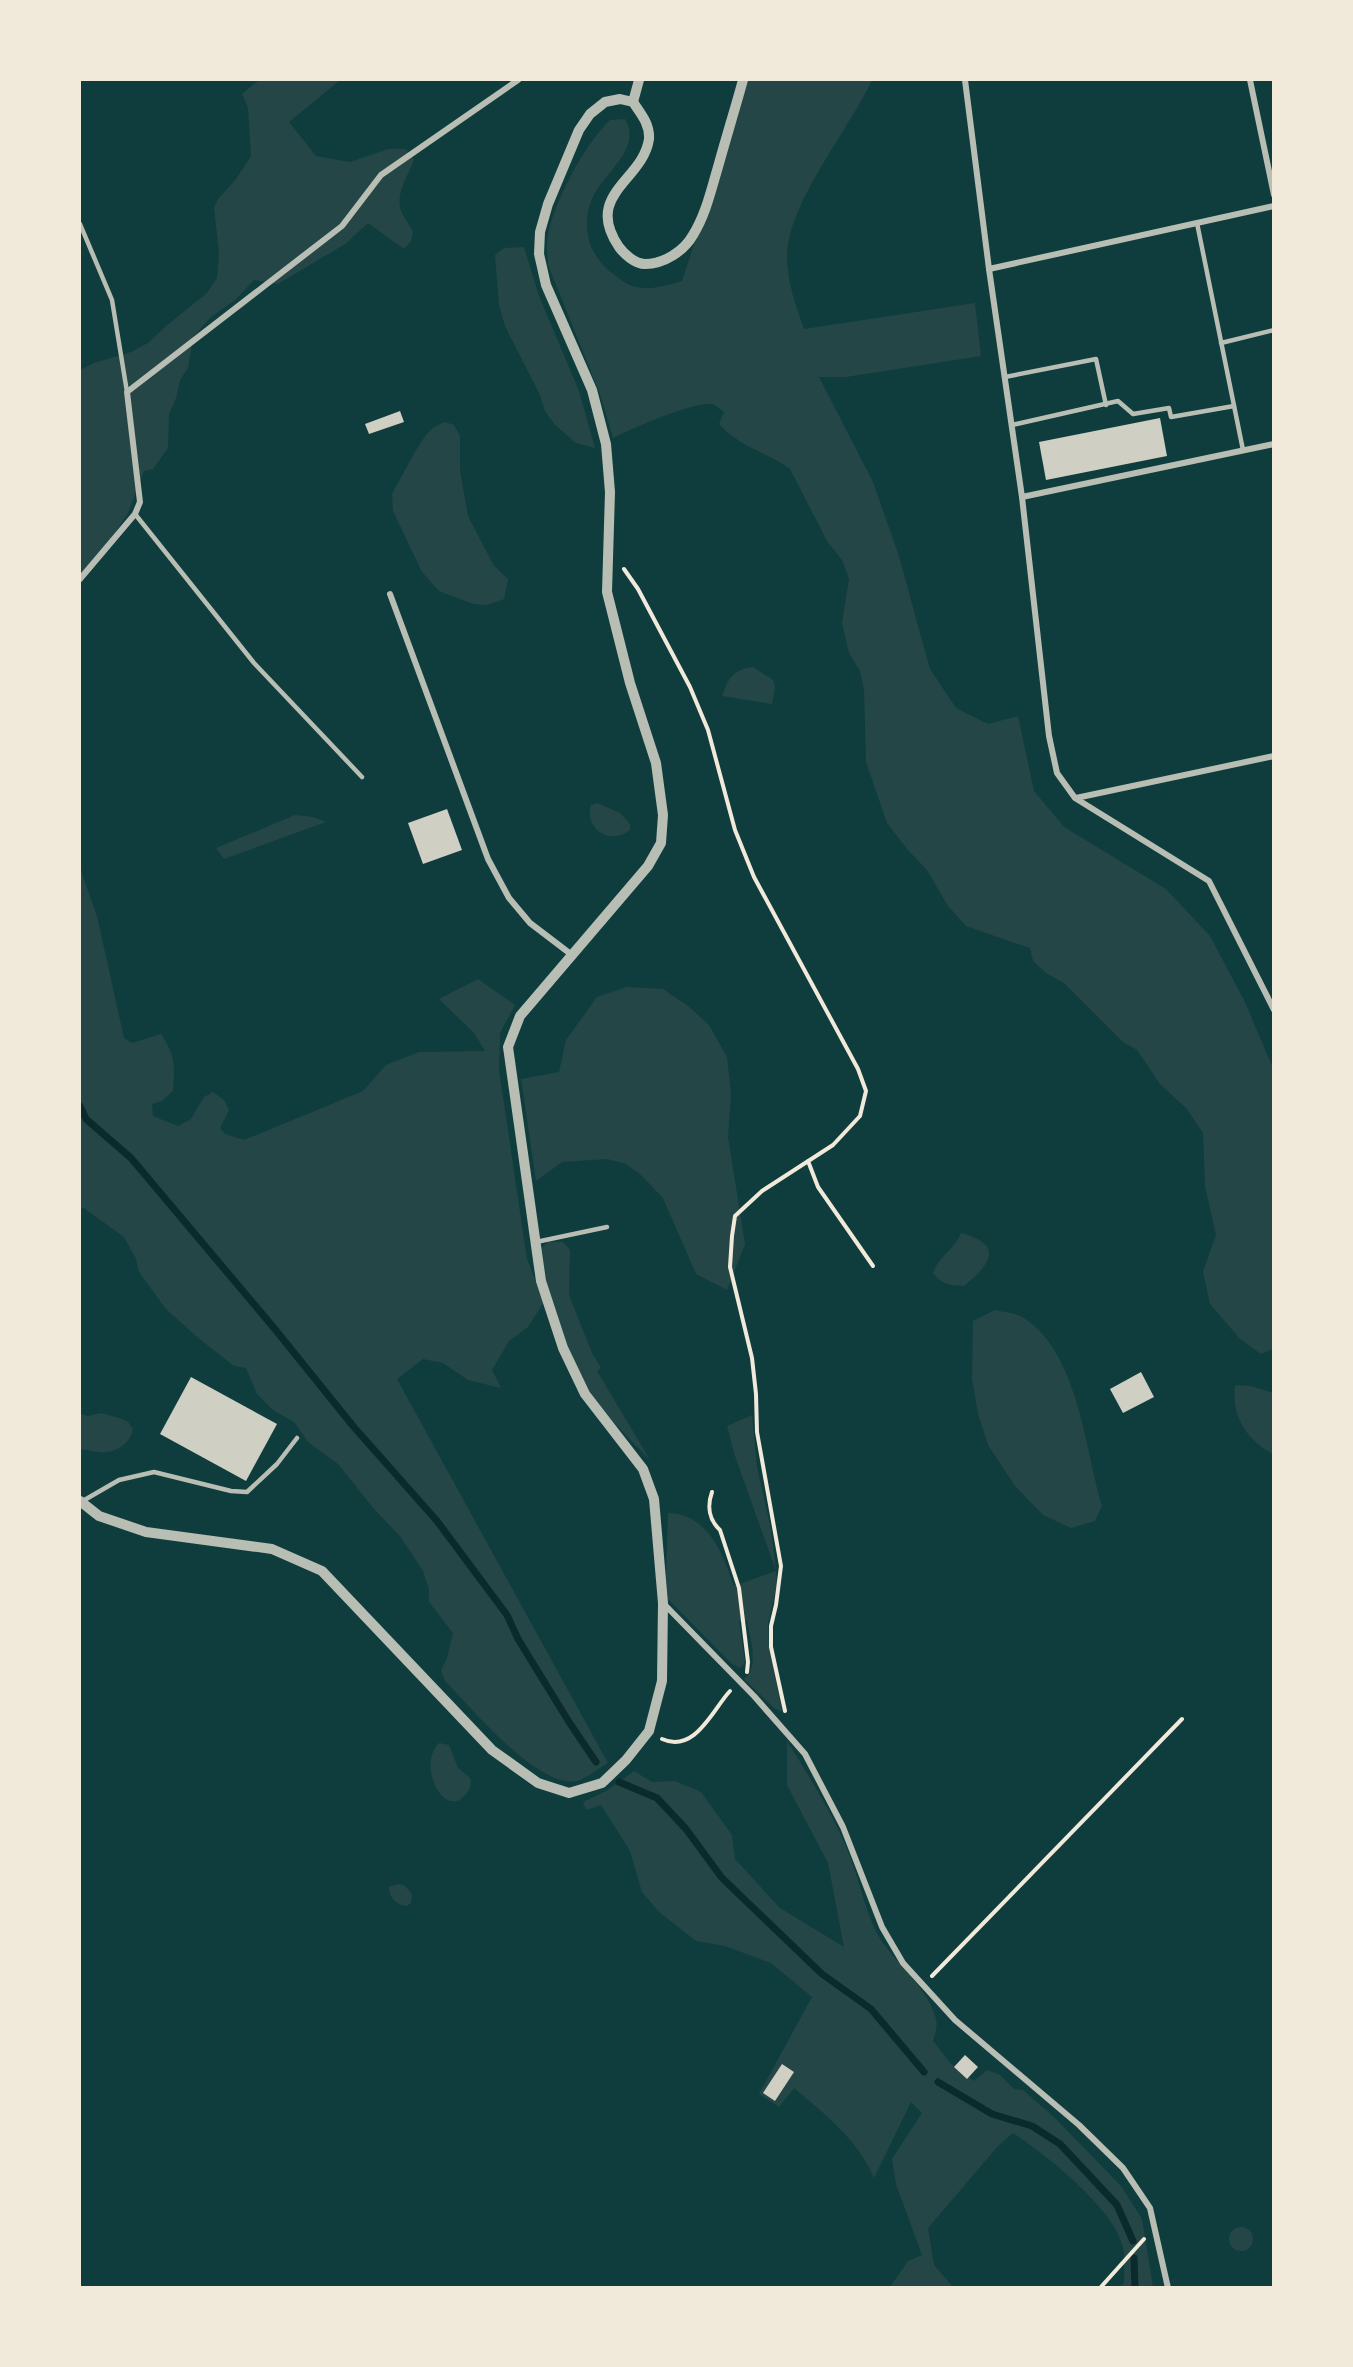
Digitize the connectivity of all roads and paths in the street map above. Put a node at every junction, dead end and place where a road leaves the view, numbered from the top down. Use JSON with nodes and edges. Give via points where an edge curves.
{"nodes":[{"id":1,"x":518,"y":80,"type":"edge"},
{"id":2,"x":639,"y":80,"type":"edge"},
{"id":3,"x":743,"y":80,"type":"edge"},
{"id":4,"x":965,"y":80,"type":"edge"},
{"id":5,"x":1250,"y":80,"type":"edge"},
{"id":6,"x":633,"y":102,"type":"junction"},
{"id":7,"x":1274,"y":195,"type":"edge"},
{"id":8,"x":1274,"y":206,"type":"edge"},
{"id":9,"x":1197,"y":223,"type":"junction"},
{"id":10,"x":80,"y":224,"type":"edge"},
{"id":11,"x":989,"y":269,"type":"junction"},
{"id":12,"x":1274,"y":330,"type":"edge"},
{"id":13,"x":1221,"y":343,"type":"junction"},
{"id":14,"x":1005,"y":377,"type":"junction"},
{"id":15,"x":127,"y":392,"type":"junction"},
{"id":16,"x":1106,"y":405,"type":"junction"},
{"id":17,"x":1234,"y":406,"type":"junction"},
{"id":18,"x":1012,"y":425,"type":"junction"},
{"id":19,"x":1274,"y":444,"type":"edge"},
{"id":20,"x":1243,"y":450,"type":"junction"},
{"id":21,"x":1022,"y":497,"type":"junction"},
{"id":22,"x":135,"y":514,"type":"junction"},
{"id":23,"x":608,"y":560,"type":"junction"},
{"id":24,"x":80,"y":579,"type":"edge"},
{"id":25,"x":390,"y":594,"type":"dead end"},
{"id":26,"x":1274,"y":756,"type":"edge"},
{"id":27,"x":362,"y":777,"type":"dead end"},
{"id":28,"x":1076,"y":798,"type":"junction"},
{"id":29,"x":572,"y":954,"type":"junction"},
{"id":30,"x":1272,"y":1000,"type":"edge"},
{"id":31,"x":1274,"y":1010,"type":"edge"},
{"id":32,"x":808,"y":1161,"type":"junction"},
{"id":33,"x":607,"y":1227,"type":"dead end"},
{"id":34,"x":536,"y":1242,"type":"junction"},
{"id":35,"x":873,"y":1266,"type":"dead end"},
{"id":36,"x":297,"y":1437,"type":"dead end"},
{"id":37,"x":712,"y":1492,"type":"dead end"},
{"id":38,"x":80,"y":1501,"type":"edge"},
{"id":39,"x":663,"y":1603,"type":"junction"},
{"id":40,"x":739,"y":1681,"type":"junction"},
{"id":41,"x":1182,"y":1719,"type":"dead end"},
{"id":42,"x":784,"y":1730,"type":"junction"},
{"id":43,"x":649,"y":1731,"type":"junction"},
{"id":44,"x":923,"y":1985,"type":"junction"},
{"id":45,"x":1154,"y":2228,"type":"junction"},
{"id":46,"x":1100,"y":2288,"type":"edge"},
{"id":47,"x":1168,"y":2288,"type":"edge"}],
"edges":[{"from":1,"to":15,"type":"street","via":[[381,175],[342,226]]},
{"from":2,"to":6,"type":"street"},
{"from":3,"to":6,"type":"street","via":[[706,210],[693,237],[662,262],[642,264],[624,254],[610,233],[608,213],[613,196],[647,147],[648,124]]},
{"from":4,"to":11,"type":"street"},
{"from":5,"to":7,"type":"street"},
{"from":6,"to":23,"type":"street","via":[[605,102],[579,130],[548,204],[538,254],[546,285],[592,390],[606,444],[610,492]]},
{"from":8,"to":9,"type":"street"},
{"from":9,"to":11,"type":"street"},
{"from":9,"to":13,"type":"lane"},
{"from":10,"to":15,"type":"lane","via":[[112,300]]},
{"from":11,"to":14,"type":"street"},
{"from":12,"to":13,"type":"lane"},
{"from":13,"to":17,"type":"lane"},
{"from":14,"to":16,"type":"lane","via":[[1096,359]]},
{"from":14,"to":18,"type":"street"},
{"from":15,"to":22,"type":"street","via":[[140,502]]},
{"from":16,"to":17,"type":"lane","via":[[1118,402],[1133,414],[1169,408],[1171,417]]},
{"from":16,"to":18,"type":"lane"},
{"from":17,"to":20,"type":"lane"},
{"from":18,"to":21,"type":"street"},
{"from":19,"to":20,"type":"street"},
{"from":20,"to":21,"type":"street"},
{"from":21,"to":28,"type":"street","via":[[1048,736],[1057,773]]},
{"from":22,"to":24,"type":"street"},
{"from":22,"to":27,"type":"lane","via":[[254,663]]},
{"from":23,"to":29,"type":"street","via":[[607,592],[656,763],[663,815],[661,843],[648,866]]},
{"from":23,"to":32,"type":"path","via":[[619,562],[638,589],[690,687],[708,730],[743,853],[866,1091],[860,1116],[832,1145]]},
{"from":25,"to":29,"type":"street","via":[[488,859],[509,898],[530,923]]},
{"from":26,"to":28,"type":"street"},
{"from":28,"to":30,"type":"street","via":[[1209,881]]},
{"from":29,"to":34,"type":"street","via":[[520,1016],[508,1047]]},
{"from":30,"to":31,"type":"street"},
{"from":32,"to":35,"type":"path","via":[[818,1186]]},
{"from":32,"to":42,"type":"path","via":[[762,1191],[735,1216],[730,1267],[752,1358],[757,1432],[780,1558],[771,1647],[785,1708]]},
{"from":33,"to":34,"type":"lane"},
{"from":34,"to":39,"type":"street","via":[[541,1281],[563,1348],[585,1394],[643,1469],[654,1499]]},
{"from":36,"to":38,"type":"lane","via":[[247,1492],[154,1472],[119,1480]]},
{"from":37,"to":40,"type":"path","via":[[710,1515],[720,1530],[739,1588],[748,1662]]},
{"from":38,"to":43,"type":"street","via":[[99,1516],[146,1532],[272,1549],[322,1570],[492,1750],[538,1783],[569,1793],[602,1783]]},
{"from":39,"to":40,"type":"street"},
{"from":39,"to":43,"type":"street","via":[[662,1681]]},
{"from":40,"to":42,"type":"street"},
{"from":40,"to":43,"type":"path","via":[[702,1728],[682,1741],[669,1743]]},
{"from":41,"to":44,"type":"path"},
{"from":42,"to":44,"type":"street","via":[[805,1754],[843,1827],[882,1927],[903,1963]]},
{"from":44,"to":45,"type":"street","via":[[955,2020],[1079,2125],[1122,2168],[1150,2208]]},
{"from":45,"to":46,"type":"path"},
{"from":45,"to":47,"type":"street"}]}
